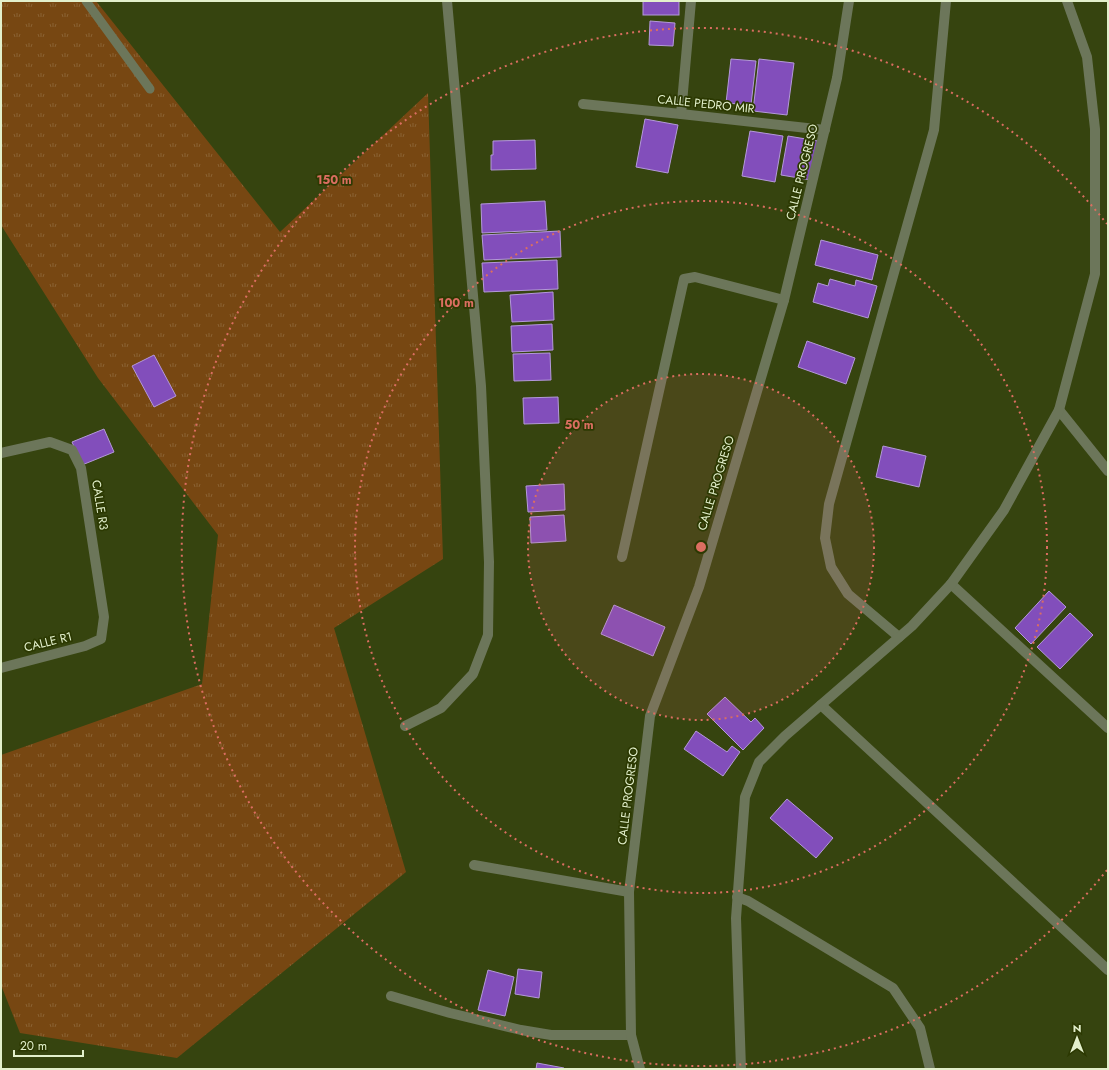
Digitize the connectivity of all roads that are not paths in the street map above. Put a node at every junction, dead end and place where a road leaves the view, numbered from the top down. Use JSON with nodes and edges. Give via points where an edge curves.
{"nodes":[{"id":1,"x":86,"y":1,"type":"edge"},
{"id":2,"x":447,"y":1,"type":"edge"},
{"id":3,"x":691,"y":1,"type":"edge"},
{"id":4,"x":849,"y":1,"type":"edge"},
{"id":5,"x":946,"y":1,"type":"edge"},
{"id":6,"x":1067,"y":1,"type":"edge"},
{"id":7,"x":150,"y":89,"type":"dead end"},
{"id":8,"x":583,"y":104,"type":"dead end"},
{"id":9,"x":681,"y":114,"type":"junction"},
{"id":10,"x":825,"y":130,"type":"junction"},
{"id":11,"x":784,"y":300,"type":"junction"},
{"id":12,"x":1059,"y":410,"type":"junction"},
{"id":13,"x":1,"y":453,"type":"edge"},
{"id":14,"x":1108,"y":471,"type":"edge"},
{"id":15,"x":622,"y":557,"type":"dead end"},
{"id":16,"x":951,"y":584,"type":"junction"},
{"id":17,"x":899,"y":637,"type":"junction"},
{"id":18,"x":101,"y":639,"type":"joint"},
{"id":19,"x":1,"y":668,"type":"edge"},
{"id":20,"x":821,"y":705,"type":"junction"},
{"id":21,"x":405,"y":726,"type":"dead end"},
{"id":22,"x":1108,"y":728,"type":"edge"},
{"id":23,"x":474,"y":865,"type":"dead end"},
{"id":24,"x":629,"y":892,"type":"junction"},
{"id":25,"x":737,"y":897,"type":"junction"},
{"id":26,"x":1108,"y":970,"type":"edge"},
{"id":27,"x":391,"y":996,"type":"dead end"},
{"id":28,"x":632,"y":1035,"type":"junction"},
{"id":29,"x":640,"y":1069,"type":"edge"},
{"id":30,"x":741,"y":1069,"type":"edge"},
{"id":31,"x":930,"y":1069,"type":"edge"}],
"edges":[{"from":1,"to":7,"type":"lane"},
{"from":2,"to":21,"type":"street","via":[[481,386],[489,562],[488,636],[473,674],[441,708]]},
{"from":3,"to":9,"type":"street"},
{"from":4,"to":10,"type":"street","name":"CALLE PROGRESO","via":[[838,78]]},
{"from":5,"to":17,"type":"street","via":[[934,130],[829,504],[825,538],[830,567],[848,594]]},
{"from":6,"to":12,"type":"street","via":[[1087,57],[1095,129],[1095,274]]},
{"from":8,"to":9,"type":"street","name":"CALLE PEDRO MIR"},
{"from":9,"to":10,"type":"street","name":"CALLE PEDRO MIR"},
{"from":10,"to":11,"type":"street","name":"CALLE PROGRESO"},
{"from":11,"to":15,"type":"street","via":[[695,277],[684,279]]},
{"from":11,"to":24,"type":"street","name":"CALLE PROGRESO","via":[[699,587],[650,716]]},
{"from":12,"to":14,"type":"street"},
{"from":12,"to":16,"type":"street","via":[[1004,510]]},
{"from":13,"to":18,"type":"street","name":"CALLE R3","via":[[50,442],[72,450],[81,468],[104,617]]},
{"from":16,"to":17,"type":"street"},
{"from":16,"to":22,"type":"street"},
{"from":17,"to":20,"type":"street"},
{"from":18,"to":19,"type":"street","name":"CALLE R1","via":[[85,646]]},
{"from":20,"to":25,"type":"street","via":[[759,762],[745,797]]},
{"from":20,"to":26,"type":"street"},
{"from":23,"to":24,"type":"street"},
{"from":24,"to":28,"type":"street","name":"CALLE PROGRESO"},
{"from":25,"to":30,"type":"street"},
{"from":25,"to":31,"type":"street","via":[[748,901],[893,988],[920,1028]]},
{"from":27,"to":28,"type":"street","via":[[450,1013],[544,1034]]},
{"from":28,"to":29,"type":"street","name":"CALLE PROGRESO"}]}
